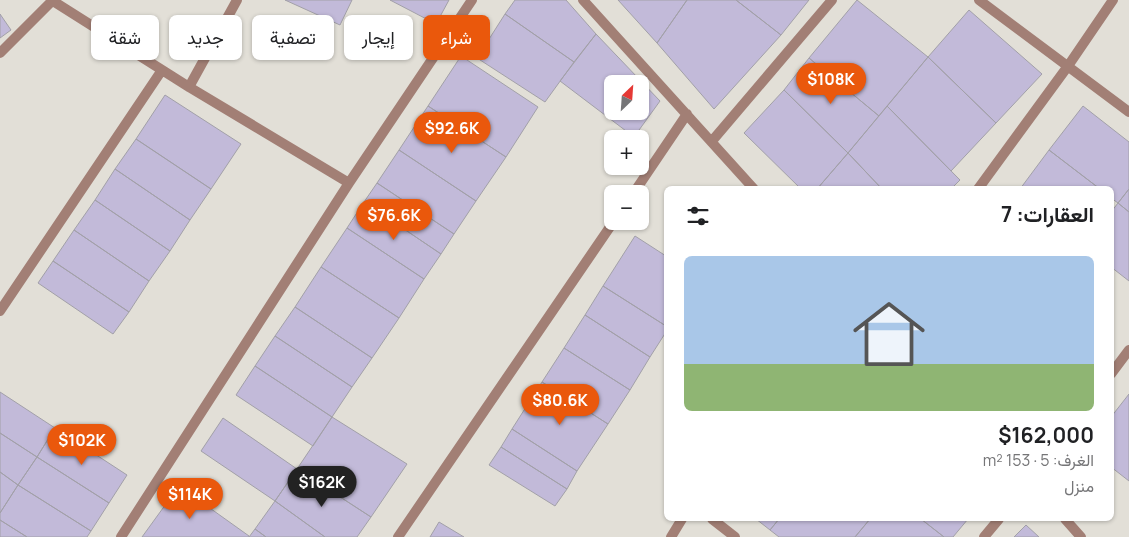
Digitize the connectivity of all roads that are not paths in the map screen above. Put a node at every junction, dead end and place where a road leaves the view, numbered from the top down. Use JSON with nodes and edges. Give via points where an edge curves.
{"nodes":[{"id":1,"x":53,"y":0,"type":"edge"},
{"id":2,"x":237,"y":0,"type":"edge"},
{"id":3,"x":472,"y":0,"type":"edge"},
{"id":4,"x":583,"y":0,"type":"edge"},
{"id":5,"x":832,"y":0,"type":"edge"},
{"id":6,"x":979,"y":0,"type":"edge"},
{"id":7,"x":1113,"y":0,"type":"edge"},
{"id":8,"x":0,"y":53,"type":"edge"},
{"id":9,"x":1068,"y":66,"type":"junction"},
{"id":10,"x":162,"y":70,"type":"junction"},
{"id":11,"x":189,"y":87,"type":"junction"},
{"id":12,"x":1129,"y":112,"type":"edge"},
{"id":13,"x":688,"y":114,"type":"junction"},
{"id":14,"x":712,"y":141,"type":"junction"},
{"id":15,"x":349,"y":183,"type":"junction"},
{"id":16,"x":639,"y":185,"type":"edge"},
{"id":17,"x":751,"y":186,"type":"edge"},
{"id":18,"x":980,"y":186,"type":"edge"},
{"id":19,"x":608,"y":230,"type":"edge"},
{"id":20,"x":0,"y":311,"type":"edge"},
{"id":21,"x":1129,"y":350,"type":"edge"},
{"id":22,"x":1114,"y":370,"type":"edge"},
{"id":23,"x":681,"y":521,"type":"edge"},
{"id":24,"x":714,"y":521,"type":"edge"},
{"id":25,"x":997,"y":521,"type":"edge"},
{"id":26,"x":1067,"y":521,"type":"edge"},
{"id":27,"x":120,"y":537,"type":"edge"},
{"id":28,"x":398,"y":537,"type":"edge"},
{"id":29,"x":671,"y":537,"type":"edge"},
{"id":30,"x":734,"y":537,"type":"edge"},
{"id":31,"x":984,"y":537,"type":"edge"},
{"id":32,"x":1081,"y":537,"type":"edge"}],
"edges":[{"from":1,"to":8,"type":"street"},
{"from":1,"to":10,"type":"street"},
{"from":2,"to":11,"type":"street"},
{"from":3,"to":15,"type":"street"},
{"from":4,"to":13,"type":"street"},
{"from":5,"to":14,"type":"street"},
{"from":6,"to":9,"type":"street"},
{"from":7,"to":9,"type":"street"},
{"from":9,"to":12,"type":"street"},
{"from":9,"to":18,"type":"street"},
{"from":10,"to":11,"type":"street"},
{"from":10,"to":20,"type":"street"},
{"from":11,"to":15,"type":"street"},
{"from":13,"to":14,"type":"street"},
{"from":13,"to":16,"type":"street"},
{"from":14,"to":17,"type":"street"},
{"from":15,"to":27,"type":"street"},
{"from":19,"to":28,"type":"street"},
{"from":21,"to":22,"type":"street"},
{"from":23,"to":29,"type":"street"},
{"from":24,"to":30,"type":"street"},
{"from":25,"to":31,"type":"street"},
{"from":26,"to":32,"type":"street"}]}
